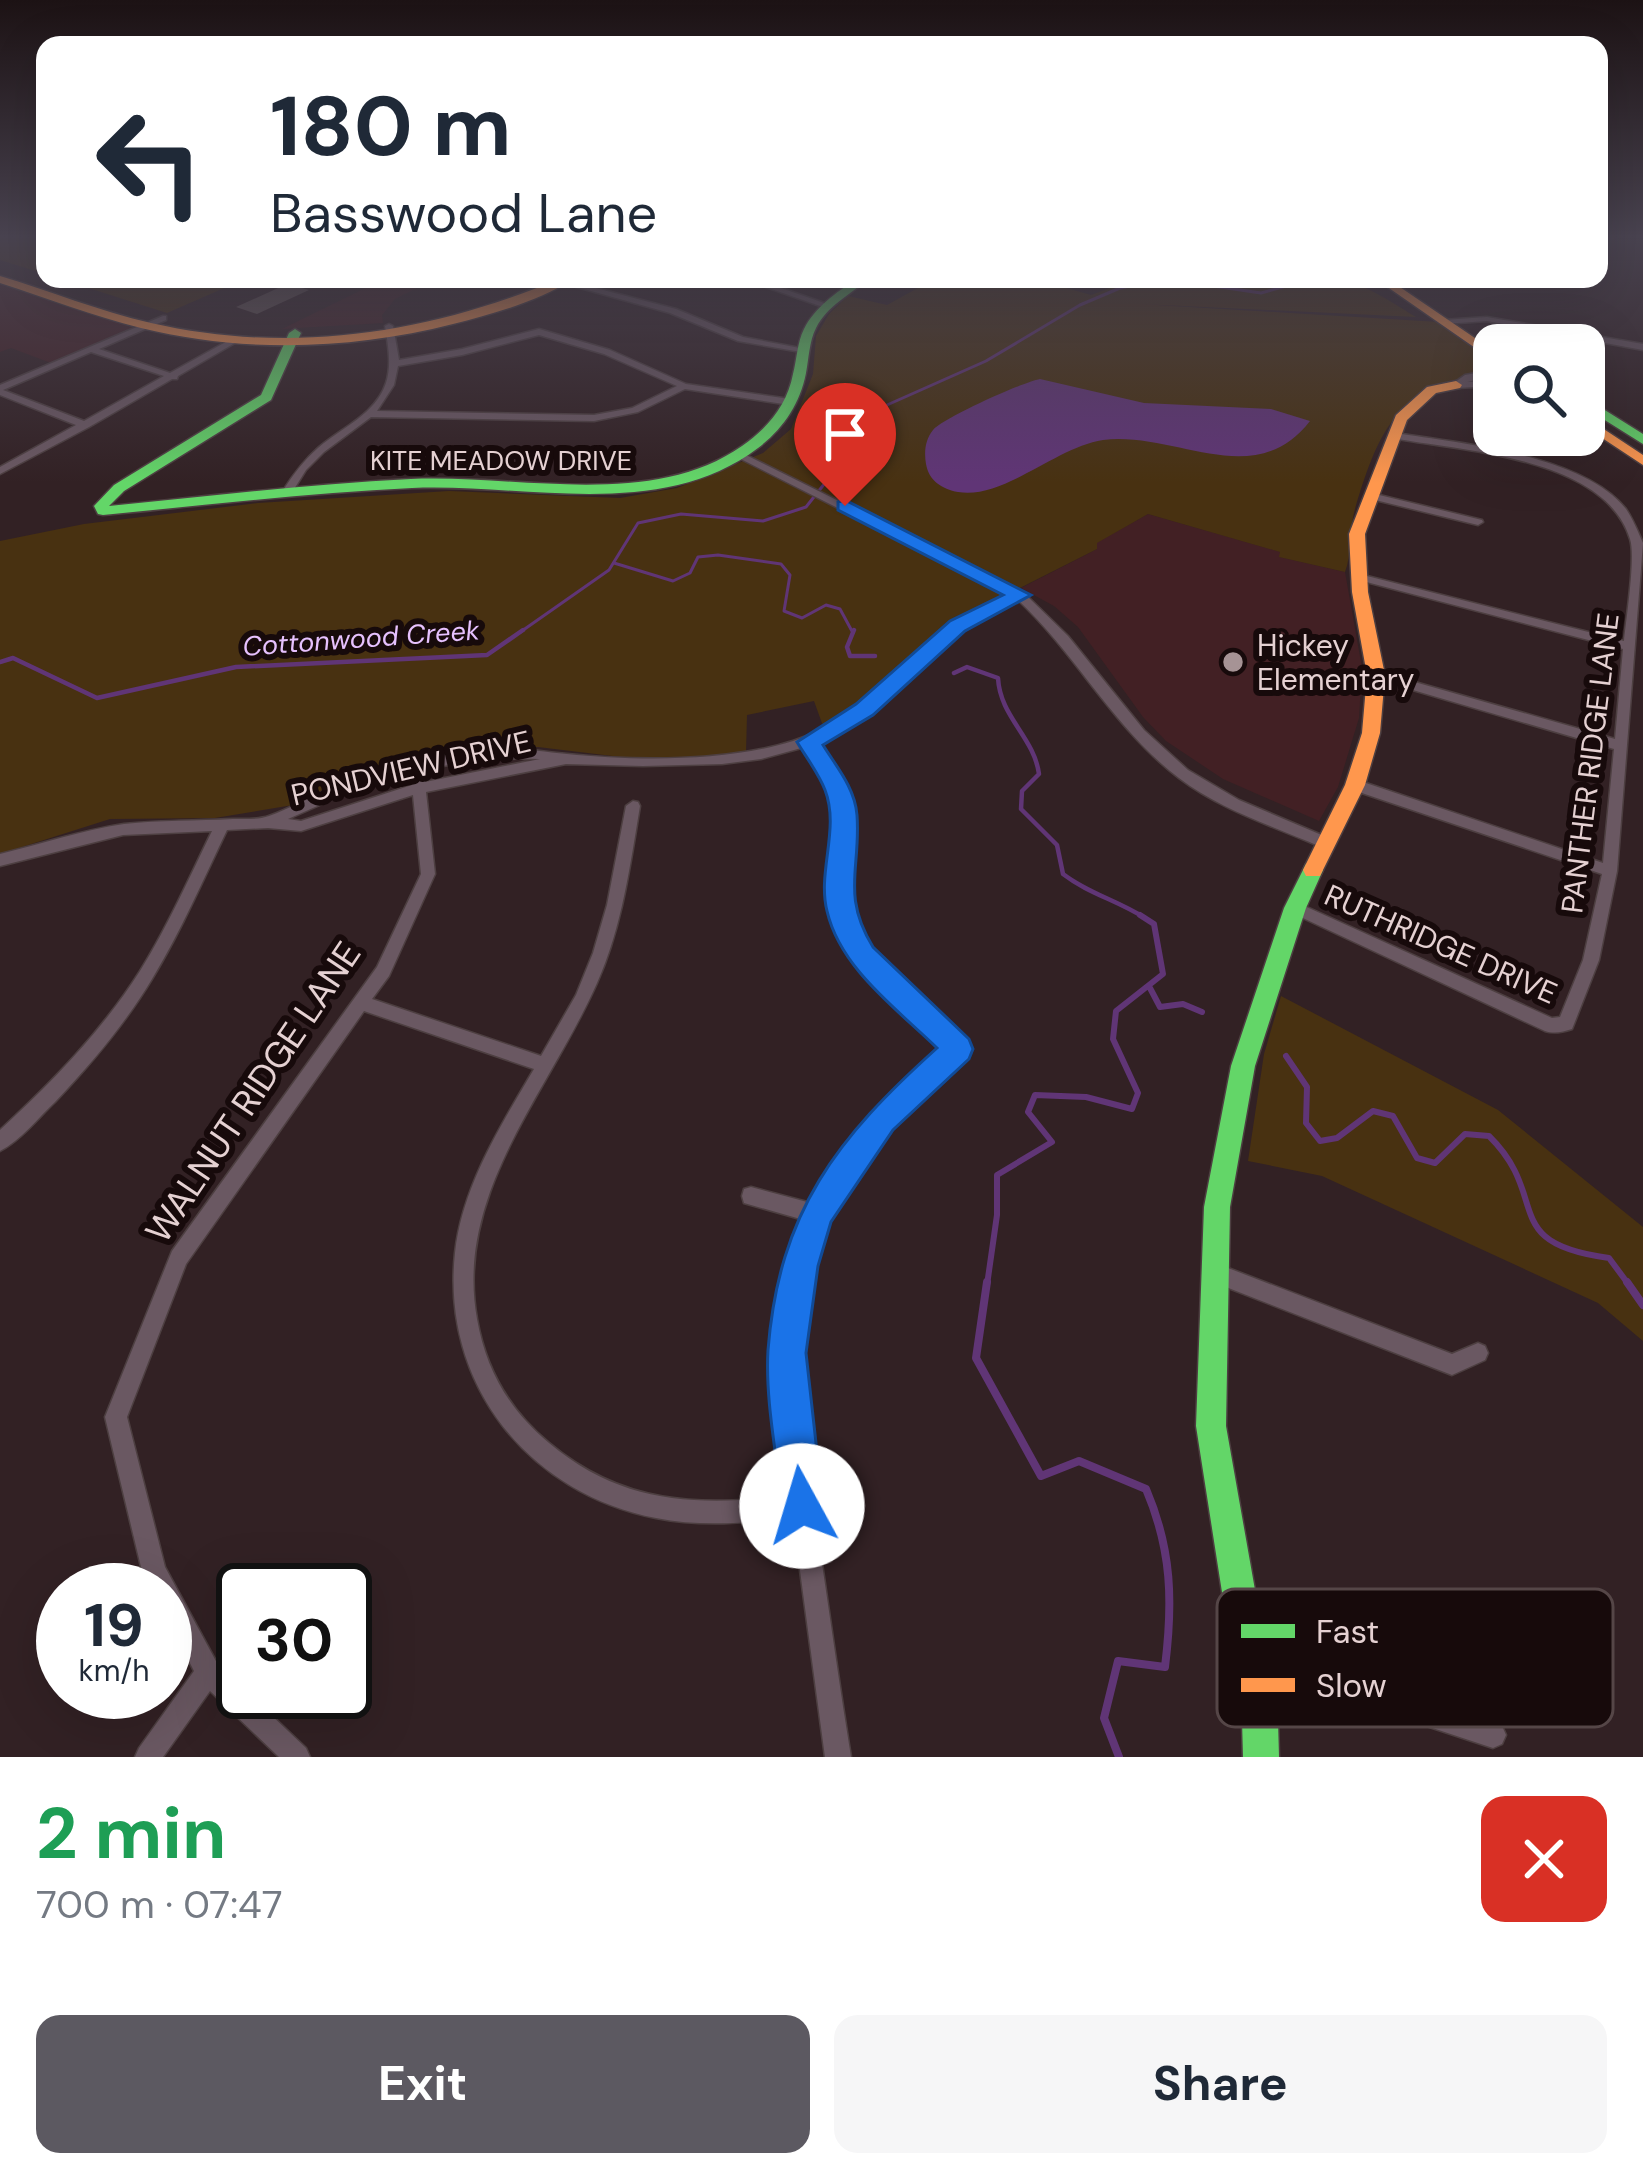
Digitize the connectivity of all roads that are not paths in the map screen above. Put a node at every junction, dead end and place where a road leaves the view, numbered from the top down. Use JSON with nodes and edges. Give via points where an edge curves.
{"nodes":[{"id":1,"x":143,"y":319,"type":"edge"},
{"id":2,"x":145,"y":319,"type":"edge"},
{"id":3,"x":457,"y":319,"type":"edge"},
{"id":4,"x":694,"y":319,"type":"edge"},
{"id":5,"x":818,"y":319,"type":"edge"},
{"id":6,"x":1450,"y":319,"type":"edge"},
{"id":7,"x":1450,"y":319,"type":"edge"},
{"id":8,"x":1453,"y":321,"type":"junction"},
{"id":9,"x":154,"y":322,"type":"junction"},
{"id":10,"x":391,"y":330,"type":"junction"},
{"id":11,"x":1473,"y":331,"type":"edge"},
{"id":12,"x":293,"y":337,"type":"junction"},
{"id":13,"x":1473,"y":339,"type":"edge"},
{"id":14,"x":236,"y":340,"type":"junction"},
{"id":15,"x":1643,"y":347,"type":"edge"},
{"id":16,"x":91,"y":349,"type":"junction"},
{"id":17,"x":801,"y":349,"type":"junction"},
{"id":18,"x":397,"y":363,"type":"junction"},
{"id":19,"x":1473,"y":376,"type":"edge"},
{"id":20,"x":175,"y":377,"type":"junction"},
{"id":21,"x":1473,"y":384,"type":"edge"},
{"id":22,"x":1456,"y":385,"type":"junction"},
{"id":23,"x":683,"y":386,"type":"junction"},
{"id":24,"x":0,"y":390,"type":"edge"},
{"id":25,"x":790,"y":402,"type":"junction"},
{"id":26,"x":369,"y":415,"type":"junction"},
{"id":27,"x":1605,"y":415,"type":"edge"},
{"id":28,"x":86,"y":425,"type":"junction"},
{"id":29,"x":1605,"y":435,"type":"edge"},
{"id":30,"x":1395,"y":436,"type":"junction"},
{"id":31,"x":1643,"y":440,"type":"edge"},
{"id":32,"x":740,"y":455,"type":"junction"},
{"id":33,"x":1643,"y":461,"type":"edge"},
{"id":34,"x":0,"y":471,"type":"edge"},
{"id":35,"x":286,"y":492,"type":"junction"},
{"id":36,"x":1371,"y":496,"type":"junction"},
{"id":37,"x":1478,"y":522,"type":"dead end"},
{"id":38,"x":1359,"y":577,"type":"junction"},
{"id":39,"x":1020,"y":595,"type":"junction"},
{"id":40,"x":1630,"y":647,"type":"junction"},
{"id":41,"x":1376,"y":675,"type":"junction"},
{"id":42,"x":809,"y":742,"type":"junction"},
{"id":43,"x":1621,"y":746,"type":"junction"},
{"id":44,"x":418,"y":778,"type":"junction"},
{"id":45,"x":1355,"y":785,"type":"junction"},
{"id":46,"x":633,"y":806,"type":"dead end"},
{"id":47,"x":221,"y":827,"type":"junction"},
{"id":48,"x":1326,"y":842,"type":"junction"},
{"id":49,"x":0,"y":860,"type":"edge"},
{"id":50,"x":1610,"y":871,"type":"junction"},
{"id":51,"x":1294,"y":908,"type":"junction"},
{"id":52,"x":362,"y":1003,"type":"junction"},
{"id":53,"x":1566,"y":1024,"type":"joint"},
{"id":54,"x":545,"y":1065,"type":"junction"},
{"id":55,"x":0,"y":1142,"type":"edge"},
{"id":56,"x":751,"y":1196,"type":"dead end"},
{"id":57,"x":816,"y":1214,"type":"junction"},
{"id":58,"x":1215,"y":1273,"type":"junction"},
{"id":59,"x":1478,"y":1353,"type":"dead end"},
{"id":60,"x":802,"y":1506,"type":"junction"},
{"id":61,"x":152,"y":1563,"type":"edge"},
{"id":62,"x":1238,"y":1589,"type":"edge"},
{"id":63,"x":192,"y":1641,"type":"edge"},
{"id":64,"x":208,"y":1672,"type":"junction"},
{"id":65,"x":1257,"y":1727,"type":"edge"},
{"id":66,"x":1469,"y":1727,"type":"edge"},
{"id":67,"x":1493,"y":1735,"type":"dead end"},
{"id":68,"x":148,"y":1757,"type":"edge"},
{"id":69,"x":297,"y":1757,"type":"edge"},
{"id":70,"x":838,"y":1757,"type":"edge"},
{"id":71,"x":1261,"y":1757,"type":"edge"}],
"edges":[{"from":1,"to":9,"type":"street"},
{"from":2,"to":9,"type":"street"},
{"from":3,"to":10,"type":"street"},
{"from":4,"to":17,"type":"street","via":[[753,343]]},
{"from":5,"to":17,"type":"street","name":"KITE MEADOW DRIVE"},
{"from":6,"to":8,"type":"street"},
{"from":7,"to":8,"type":"street"},
{"from":8,"to":11,"type":"street"},
{"from":8,"to":13,"type":"street"},
{"from":8,"to":15,"type":"street","via":[[1531,325]]},
{"from":9,"to":12,"type":"street"},
{"from":9,"to":14,"type":"street"},
{"from":9,"to":16,"type":"street"},
{"from":10,"to":12,"type":"street"},
{"from":10,"to":18,"type":"street"},
{"from":12,"to":14,"type":"street"},
{"from":12,"to":35,"type":"street","name":"KITE MEADOW DRIVE","via":[[266,397],[101,506],[104,512]]},
{"from":14,"to":20,"type":"street"},
{"from":16,"to":20,"type":"street"},
{"from":16,"to":24,"type":"street"},
{"from":17,"to":25,"type":"street","name":"KITE MEADOW DRIVE"},
{"from":18,"to":23,"type":"street","via":[[539,332]]},
{"from":18,"to":26,"type":"street"},
{"from":19,"to":22,"type":"street"},
{"from":20,"to":28,"type":"street"},
{"from":21,"to":22,"type":"street"},
{"from":22,"to":30,"type":"street","via":[[1418,400]]},
{"from":23,"to":25,"type":"street"},
{"from":23,"to":26,"type":"street","via":[[594,418]]},
{"from":24,"to":28,"type":"street"},
{"from":25,"to":32,"type":"street","name":"KITE MEADOW DRIVE","via":[[777,429]]},
{"from":26,"to":35,"type":"street","via":[[306,461]]},
{"from":27,"to":31,"type":"street"},
{"from":28,"to":34,"type":"street"},
{"from":29,"to":33,"type":"street"},
{"from":30,"to":36,"type":"street"},
{"from":30,"to":40,"type":"street","name":"PANTHER RIDGE LANE","via":[[1550,468],[1619,507],[1638,544]]},
{"from":32,"to":35,"type":"street","name":"KITE MEADOW DRIVE","via":[[692,476],[625,489],[456,482]]},
{"from":32,"to":39,"type":"street"},
{"from":36,"to":37,"type":"street"},
{"from":36,"to":38,"type":"street","via":[[1358,534]]},
{"from":38,"to":40,"type":"street"},
{"from":38,"to":41,"type":"street"},
{"from":39,"to":42,"type":"street","name":"PONDVIEW DRIVE","via":[[958,626],[864,710]]},
{"from":39,"to":48,"type":"street","via":[[1056,626],[1133,728],[1184,775]]},
{"from":40,"to":43,"type":"street","name":"PANTHER RIDGE LANE"},
{"from":41,"to":43,"type":"street"},
{"from":41,"to":45,"type":"street"},
{"from":42,"to":44,"type":"street","name":"PONDVIEW DRIVE","via":[[727,761],[566,759]]},
{"from":42,"to":57,"type":"street","via":[[844,814],[838,881],[850,934],[958,1049],[881,1119]]},
{"from":43,"to":50,"type":"street","name":"PANTHER RIDGE LANE"},
{"from":44,"to":47,"type":"street","name":"PONDVIEW DRIVE","via":[[301,826]]},
{"from":44,"to":52,"type":"street","name":"WALNUT RIDGE LANE","via":[[428,874]]},
{"from":45,"to":48,"type":"street"},
{"from":45,"to":50,"type":"street"},
{"from":46,"to":54,"type":"street","via":[[604,942]]},
{"from":47,"to":49,"type":"street","name":"PONDVIEW DRIVE","via":[[123,830]]},
{"from":47,"to":55,"type":"street","via":[[158,955],[108,1027]]},
{"from":48,"to":51,"type":"street"},
{"from":50,"to":53,"type":"street","name":"PANTHER RIDGE LANE","via":[[1592,960]]},
{"from":51,"to":53,"type":"street","name":"RUTHRIDGE DRIVE","via":[[1551,1027]]},
{"from":51,"to":58,"type":"street","via":[[1243,1066],[1217,1207]]},
{"from":52,"to":54,"type":"street"},
{"from":52,"to":61,"type":"street","name":"WALNUT RIDGE LANE","via":[[179,1258],[116,1417]]},
{"from":54,"to":60,"type":"street","via":[[478,1187],[466,1227],[459,1280],[480,1374],[507,1419],[548,1459],[614,1498],[687,1514]]},
{"from":56,"to":57,"type":"street"},
{"from":57,"to":60,"type":"street","via":[[787,1353]]},
{"from":58,"to":59,"type":"street","via":[[1451,1365]]},
{"from":58,"to":62,"type":"street","via":[[1210,1426]]},
{"from":60,"to":70,"type":"street"},
{"from":63,"to":64,"type":"street","name":"WALNUT RIDGE LANE"},
{"from":64,"to":68,"type":"street"},
{"from":64,"to":69,"type":"street","name":"WALNUT RIDGE LANE"},
{"from":65,"to":71,"type":"street"},
{"from":66,"to":67,"type":"street"}]}
